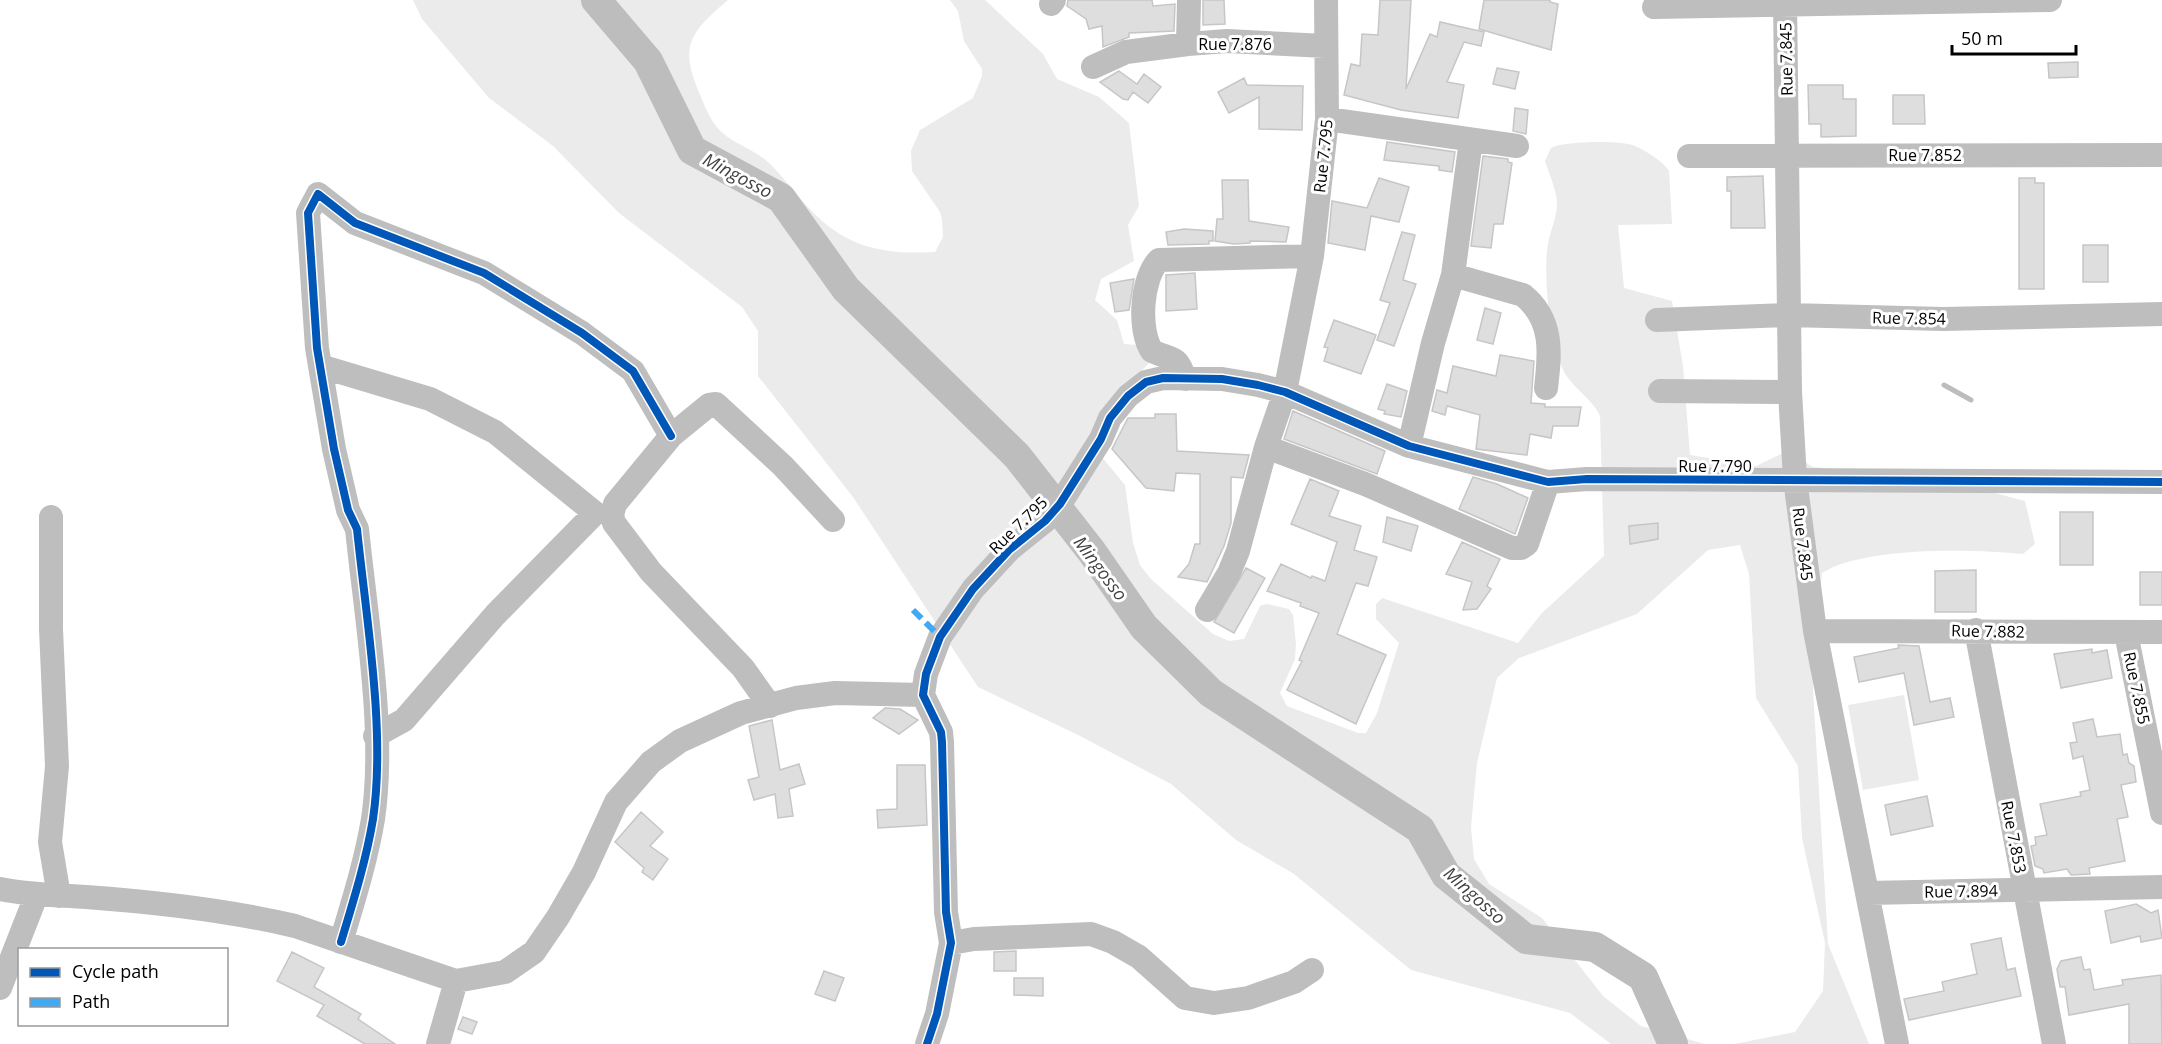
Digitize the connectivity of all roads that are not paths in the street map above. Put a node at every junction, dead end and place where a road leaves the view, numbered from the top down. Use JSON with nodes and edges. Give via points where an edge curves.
{"nodes":[{"id":1,"x":1189,"y":0,"type":"edge"},
{"id":2,"x":1326,"y":0,"type":"edge"},
{"id":3,"x":2050,"y":0,"type":"edge"},
{"id":4,"x":1785,"y":2,"type":"edge"},
{"id":5,"x":1654,"y":7,"type":"dead end"},
{"id":6,"x":1188,"y":44,"type":"junction"},
{"id":7,"x":1325,"y":46,"type":"junction"},
{"id":8,"x":1093,"y":67,"type":"dead end"},
{"id":9,"x":1328,"y":119,"type":"junction"},
{"id":10,"x":1470,"y":140,"type":"junction"},
{"id":11,"x":1517,"y":146,"type":"dead end"},
{"id":12,"x":2162,"y":154,"type":"edge"},
{"id":13,"x":1786,"y":155,"type":"junction"},
{"id":14,"x":1689,"y":156,"type":"dead end"},
{"id":15,"x":1312,"y":256,"type":"junction"},
{"id":16,"x":1453,"y":275,"type":"junction"},
{"id":17,"x":2162,"y":314,"type":"edge"},
{"id":18,"x":1789,"y":315,"type":"junction"},
{"id":19,"x":1657,"y":320,"type":"dead end"},
{"id":20,"x":320,"y":366,"type":"junction"},
{"id":21,"x":1185,"y":379,"type":"junction"},
{"id":22,"x":1546,"y":388,"type":"dead end"},
{"id":23,"x":1660,"y":391,"type":"dead end"},
{"id":24,"x":1285,"y":392,"type":"junction"},
{"id":25,"x":1790,"y":392,"type":"junction"},
{"id":26,"x":671,"y":436,"type":"junction"},
{"id":27,"x":1409,"y":446,"type":"junction"},
{"id":28,"x":1266,"y":447,"type":"junction"},
{"id":29,"x":1795,"y":479,"type":"junction"},
{"id":30,"x":1548,"y":482,"type":"junction"},
{"id":31,"x":2162,"y":482,"type":"edge"},
{"id":32,"x":51,"y":517,"type":"dead end"},
{"id":33,"x":833,"y":520,"type":"dead end"},
{"id":34,"x":1207,"y":610,"type":"dead end"},
{"id":35,"x":1976,"y":630,"type":"junction"},
{"id":36,"x":1815,"y":631,"type":"junction"},
{"id":37,"x":2162,"y":632,"type":"edge"},
{"id":38,"x":2126,"y":633,"type":"junction"},
{"id":39,"x":922,"y":695,"type":"junction"},
{"id":40,"x":770,"y":705,"type":"junction"},
{"id":41,"x":375,"y":736,"type":"junction"},
{"id":42,"x":2162,"y":813,"type":"edge"},
{"id":43,"x":2162,"y":887,"type":"edge"},
{"id":44,"x":0,"y":889,"type":"edge"},
{"id":45,"x":2024,"y":890,"type":"junction"},
{"id":46,"x":1868,"y":893,"type":"junction"},
{"id":47,"x":47,"y":896,"type":"junction"},
{"id":48,"x":340,"y":942,"type":"junction"},
{"id":49,"x":951,"y":943,"type":"junction"},
{"id":50,"x":20,"y":948,"type":"edge"},
{"id":51,"x":18,"y":953,"type":"edge"},
{"id":52,"x":1312,"y":970,"type":"dead end"},
{"id":53,"x":456,"y":981,"type":"junction"},
{"id":54,"x":0,"y":988,"type":"edge"},
{"id":55,"x":438,"y":1044,"type":"edge"},
{"id":56,"x":927,"y":1044,"type":"edge"},
{"id":57,"x":1897,"y":1044,"type":"edge"},
{"id":58,"x":2054,"y":1044,"type":"edge"}],
"edges":[{"from":1,"to":6,"type":"street","name":"Rue 7.876"},
{"from":2,"to":7,"type":"street","name":"Rue 7.795"},
{"from":3,"to":4,"type":"street"},
{"from":4,"to":5,"type":"street"},
{"from":4,"to":13,"type":"street","name":"Rue 7.845"},
{"from":6,"to":7,"type":"street","name":"Rue 7.876","via":[[1227,41]]},
{"from":6,"to":8,"type":"street","via":[[1126,52]]},
{"from":7,"to":9,"type":"street","name":"Rue 7.795"},
{"from":9,"to":10,"type":"street"},
{"from":9,"to":15,"type":"street","name":"Rue 7.795"},
{"from":10,"to":11,"type":"street"},
{"from":10,"to":16,"type":"street"},
{"from":12,"to":13,"type":"street","name":"Rue 7.852"},
{"from":13,"to":14,"type":"street","name":"Rue 7.852"},
{"from":13,"to":18,"type":"street","name":"Rue 7.845"},
{"from":15,"to":21,"type":"street","via":[[1159,260],[1153,266],[1145,294],[1144,328],[1149,348],[1180,363]]},
{"from":15,"to":24,"type":"street","name":"Rue 7.795"},
{"from":16,"to":22,"type":"street","via":[[1528,299],[1550,339]]},
{"from":16,"to":27,"type":"street"},
{"from":17,"to":18,"type":"street","name":"Rue 7.854","via":[[1943,319]]},
{"from":18,"to":19,"type":"street","name":"Rue 7.854"},
{"from":18,"to":25,"type":"street","name":"Rue 7.845"},
{"from":20,"to":26,"type":"street","via":[[308,213],[318,194],[356,223],[484,273],[582,333],[633,371]]},
{"from":20,"to":41,"type":"street","via":[[348,510],[357,529]]},
{"from":20,"to":41,"type":"street","via":[[430,399],[495,432],[595,513],[495,615],[405,720]]},
{"from":21,"to":24,"type":"street","name":"Rue 7.795","via":[[1222,379]]},
{"from":21,"to":39,"type":"street","name":"Rue 7.795","via":[[1146,382],[1116,411],[1060,504],[973,589],[940,637]]},
{"from":23,"to":25,"type":"street"},
{"from":24,"to":27,"type":"street","name":"Rue 7.790"},
{"from":24,"to":28,"type":"street"},
{"from":25,"to":29,"type":"street","name":"Rue 7.845"},
{"from":26,"to":33,"type":"street","via":[[716,404],[783,466]]},
{"from":26,"to":40,"type":"street","via":[[615,504],[614,523],[651,572],[743,668]]},
{"from":27,"to":30,"type":"street","name":"Rue 7.790"},
{"from":28,"to":30,"type":"street","via":[[1365,484],[1512,548],[1527,544]]},
{"from":28,"to":34,"type":"street","via":[[1238,551]]},
{"from":29,"to":30,"type":"street","name":"Rue 7.790"},
{"from":29,"to":31,"type":"street","name":"Rue 7.790"},
{"from":29,"to":36,"type":"street","name":"Rue 7.845"},
{"from":32,"to":47,"type":"street","via":[[57,766]]},
{"from":35,"to":36,"type":"street","name":"Rue 7.882"},
{"from":35,"to":38,"type":"street","name":"Rue 7.882"},
{"from":35,"to":45,"type":"street","name":"Rue 7.853"},
{"from":36,"to":46,"type":"street","name":"Rue 7.845"},
{"from":37,"to":38,"type":"street","name":"Rue 7.882"},
{"from":38,"to":42,"type":"street","name":"Rue 7.855"},
{"from":39,"to":40,"type":"street","via":[[835,693]]},
{"from":39,"to":49,"type":"street","via":[[942,742],[945,912]]},
{"from":40,"to":53,"type":"street","via":[[707,728],[651,762],[616,802],[584,872],[534,952],[505,972]]},
{"from":41,"to":48,"type":"street","via":[[373,819],[361,877]]},
{"from":43,"to":45,"type":"street","name":"Rue 7.894"},
{"from":44,"to":47,"type":"street"},
{"from":45,"to":46,"type":"street","name":"Rue 7.894"},
{"from":45,"to":58,"type":"street","name":"Rue 7.853"},
{"from":46,"to":57,"type":"street","name":"Rue 7.845"},
{"from":47,"to":48,"type":"street","via":[[190,908],[270,920]]},
{"from":47,"to":50,"type":"street"},
{"from":48,"to":53,"type":"street"},
{"from":49,"to":52,"type":"street","via":[[1091,934],[1139,957],[1185,998],[1214,1003],[1248,998],[1294,982]]},
{"from":49,"to":56,"type":"street"},
{"from":51,"to":54,"type":"street"},
{"from":53,"to":55,"type":"street"}]}
